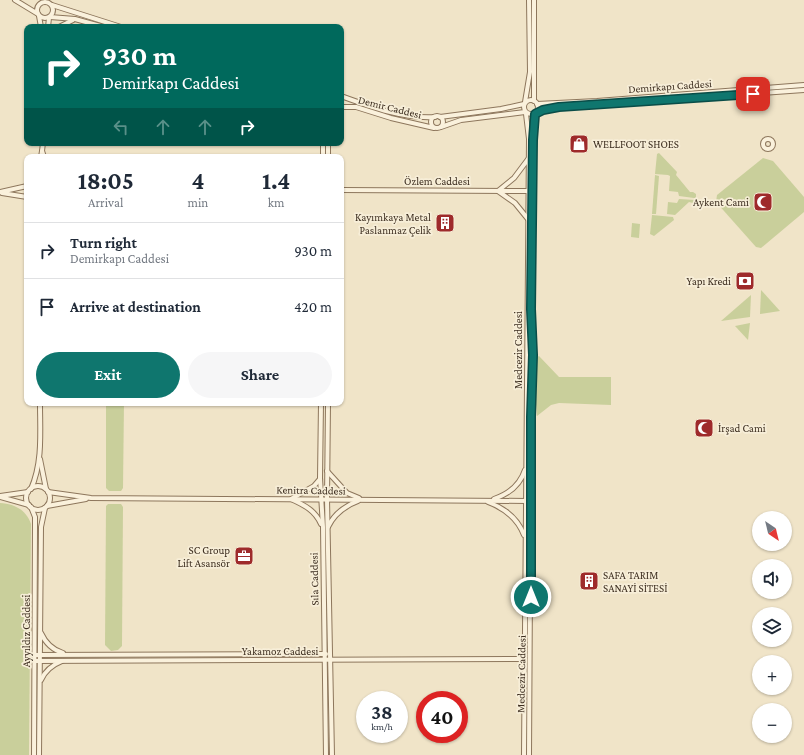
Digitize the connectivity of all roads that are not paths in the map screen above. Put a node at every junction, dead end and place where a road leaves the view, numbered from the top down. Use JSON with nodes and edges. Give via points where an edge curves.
{"nodes":[{"id":1,"x":15,"y":0,"type":"edge"},
{"id":2,"x":39,"y":0,"type":"edge"},
{"id":3,"x":529,"y":0,"type":"edge"},
{"id":4,"x":534,"y":0,"type":"edge"},
{"id":5,"x":45,"y":2,"type":"junction"},
{"id":6,"x":52,"y":5,"type":"junction"},
{"id":7,"x":39,"y":15,"type":"junction"},
{"id":8,"x":50,"y":18,"type":"junction"},
{"id":9,"x":75,"y":19,"type":"junction"},
{"id":10,"x":40,"y":24,"type":"edge"},
{"id":11,"x":49,"y":24,"type":"edge"},
{"id":12,"x":65,"y":24,"type":"edge"},
{"id":13,"x":93,"y":24,"type":"edge"},
{"id":14,"x":112,"y":24,"type":"edge"},
{"id":15,"x":804,"y":85,"type":"edge"},
{"id":16,"x":804,"y":90,"type":"edge"},
{"id":17,"x":344,"y":97,"type":"edge"},
{"id":18,"x":536,"y":102,"type":"junction"},
{"id":19,"x":525,"y":103,"type":"junction"},
{"id":20,"x":344,"y":107,"type":"edge"},
{"id":21,"x":526,"y":113,"type":"junction"},
{"id":22,"x":536,"y":113,"type":"junction"},
{"id":23,"x":437,"y":117,"type":"junction"},
{"id":24,"x":441,"y":127,"type":"junction"},
{"id":25,"x":434,"y":128,"type":"junction"},
{"id":26,"x":529,"y":158,"type":"junction"},
{"id":27,"x":24,"y":187,"type":"edge"},
{"id":28,"x":344,"y":190,"type":"edge"},
{"id":29,"x":498,"y":191,"type":"junction"},
{"id":30,"x":531,"y":191,"type":"junction"},
{"id":31,"x":0,"y":193,"type":"edge"},
{"id":32,"x":24,"y":197,"type":"edge"},
{"id":33,"x":528,"y":220,"type":"junction"},
{"id":34,"x":40,"y":406,"type":"edge"},
{"id":35,"x":321,"y":406,"type":"edge"},
{"id":36,"x":328,"y":406,"type":"edge"},
{"id":37,"x":40,"y":455,"type":"junction"},
{"id":38,"x":526,"y":465,"type":"junction"},
{"id":39,"x":327,"y":470,"type":"junction"},
{"id":40,"x":320,"y":478,"type":"junction"},
{"id":41,"x":30,"y":490,"type":"junction"},
{"id":42,"x":47,"y":490,"type":"junction"},
{"id":43,"x":0,"y":497,"type":"edge"},
{"id":44,"x":91,"y":498,"type":"junction"},
{"id":45,"x":291,"y":499,"type":"junction"},
{"id":46,"x":321,"y":499,"type":"junction"},
{"id":47,"x":327,"y":499,"type":"junction"},
{"id":48,"x":361,"y":500,"type":"junction"},
{"id":49,"x":486,"y":501,"type":"junction"},
{"id":50,"x":526,"y":501,"type":"junction"},
{"id":51,"x":531,"y":501,"type":"junction"},
{"id":52,"x":30,"y":506,"type":"junction"},
{"id":53,"x":46,"y":507,"type":"junction"},
{"id":54,"x":322,"y":527,"type":"junction"},
{"id":55,"x":327,"y":530,"type":"junction"},
{"id":56,"x":526,"y":539,"type":"junction"},
{"id":57,"x":40,"y":631,"type":"junction"},
{"id":58,"x":324,"y":654,"type":"junction"},
{"id":59,"x":330,"y":654,"type":"junction"},
{"id":60,"x":38,"y":655,"type":"junction"},
{"id":61,"x":69,"y":655,"type":"junction"},
{"id":62,"x":525,"y":659,"type":"junction"},
{"id":63,"x":66,"y":660,"type":"junction"},
{"id":64,"x":324,"y":660,"type":"junction"},
{"id":65,"x":330,"y":660,"type":"junction"},
{"id":66,"x":38,"y":661,"type":"junction"},
{"id":67,"x":40,"y":683,"type":"junction"},
{"id":68,"x":34,"y":755,"type":"edge"},
{"id":69,"x":39,"y":755,"type":"edge"},
{"id":70,"x":326,"y":755,"type":"edge"},
{"id":71,"x":332,"y":755,"type":"edge"},
{"id":72,"x":524,"y":755,"type":"edge"},
{"id":73,"x":529,"y":755,"type":"edge"}],
"edges":[{"from":1,"to":7,"type":"street"},
{"from":2,"to":5,"type":"street"},
{"from":3,"to":19,"type":"street","via":[[530,72]]},
{"from":4,"to":18,"type":"street"},
{"from":5,"to":6,"type":"street"},
{"from":5,"to":7,"type":"street","via":[[38,6]]},
{"from":6,"to":8,"type":"street","via":[[54,11]]},
{"from":6,"to":14,"type":"street"},
{"from":7,"to":8,"type":"street"},
{"from":7,"to":10,"type":"street"},
{"from":8,"to":9,"type":"street"},
{"from":8,"to":11,"type":"street"},
{"from":9,"to":12,"type":"street"},
{"from":9,"to":13,"type":"street"},
{"from":15,"to":18,"type":"street","name":"Demirkapı Caddesi","via":[[596,101]]},
{"from":16,"to":22,"type":"street","name":"Demirkapı Caddesi","via":[[559,107]]},
{"from":17,"to":23,"type":"street","name":"Demir Caddesi","via":[[405,116]]},
{"from":18,"to":19,"type":"street","via":[[529,100]]},
{"from":18,"to":22,"type":"street"},
{"from":19,"to":21,"type":"street","via":[[523,108]]},
{"from":19,"to":23,"type":"street","via":[[501,109]]},
{"from":20,"to":25,"type":"street","name":"Demir Caddesi","via":[[356,107]]},
{"from":21,"to":22,"type":"street"},
{"from":21,"to":24,"type":"street","via":[[461,120]]},
{"from":21,"to":26,"type":"street","name":"Medcezir Caddesi"},
{"from":22,"to":30,"type":"street","name":"Medcezir Caddesi"},
{"from":23,"to":24,"type":"street","via":[[444,122]]},
{"from":23,"to":25,"type":"street","via":[[431,122]]},
{"from":24,"to":25,"type":"street"},
{"from":26,"to":29,"type":"street","via":[[514,178]]},
{"from":26,"to":30,"type":"street","name":"Medcezir Caddesi"},
{"from":27,"to":31,"type":"street"},
{"from":28,"to":29,"type":"street","name":"Özlem Caddesi"},
{"from":29,"to":30,"type":"street","name":"Özlem Caddesi"},
{"from":29,"to":33,"type":"street","via":[[515,203]]},
{"from":30,"to":33,"type":"street","name":"Medcezir Caddesi"},
{"from":30,"to":51,"type":"street","name":"Medcezir Caddesi"},
{"from":31,"to":32,"type":"street"},
{"from":33,"to":38,"type":"street","name":"Medcezir Caddesi"},
{"from":34,"to":37,"type":"street"},
{"from":35,"to":40,"type":"street","name":"Sıla Caddesi"},
{"from":36,"to":39,"type":"street"},
{"from":37,"to":41,"type":"street","via":[[36,478]]},
{"from":37,"to":42,"type":"street"},
{"from":38,"to":49,"type":"street","via":[[514,488],[500,497]]},
{"from":38,"to":50,"type":"street","name":"Medcezir Caddesi"},
{"from":39,"to":47,"type":"street"},
{"from":39,"to":48,"type":"street","via":[[347,493]]},
{"from":40,"to":45,"type":"street","via":[[314,486]]},
{"from":40,"to":46,"type":"street","name":"Sıla Caddesi"},
{"from":41,"to":42,"type":"street","via":[[39,486]]},
{"from":41,"to":43,"type":"street"},
{"from":41,"to":52,"type":"street","via":[[26,499]]},
{"from":42,"to":44,"type":"street"},
{"from":42,"to":53,"type":"street","via":[[50,499]]},
{"from":43,"to":52,"type":"street"},
{"from":44,"to":45,"type":"street","name":"Kenitra Caddesi"},
{"from":44,"to":53,"type":"street"},
{"from":45,"to":46,"type":"street","name":"Kenitra Caddesi"},
{"from":45,"to":54,"type":"street","via":[[308,507],[319,519]]},
{"from":46,"to":47,"type":"street","name":"Kenitra Caddesi"},
{"from":46,"to":54,"type":"street","name":"Sıla Caddesi"},
{"from":47,"to":48,"type":"street","name":"Kenitra Caddesi"},
{"from":47,"to":55,"type":"street"},
{"from":48,"to":49,"type":"street","name":"Kenitra Caddesi"},
{"from":48,"to":55,"type":"street","via":[[338,512]]},
{"from":49,"to":50,"type":"street","name":"Kenitra Caddesi"},
{"from":49,"to":56,"type":"street","via":[[510,514]]},
{"from":50,"to":51,"type":"street","name":"Kenitra Caddesi"},
{"from":50,"to":56,"type":"street","name":"Medcezir Caddesi"},
{"from":51,"to":73,"type":"street","name":"Medcezir Caddesi"},
{"from":52,"to":53,"type":"street","via":[[37,510]]},
{"from":52,"to":60,"type":"street","name":"Ayyıldız Caddesi","via":[[35,517]]},
{"from":53,"to":57,"type":"street","name":"Ayyıldız Caddesi","via":[[41,527]]},
{"from":54,"to":58,"type":"street","name":"Sıla Caddesi"},
{"from":55,"to":59,"type":"street"},
{"from":56,"to":62,"type":"street","name":"Medcezir Caddesi"},
{"from":57,"to":60,"type":"street","name":"Ayyıldız Caddesi"},
{"from":57,"to":61,"type":"street","via":[[56,651]]},
{"from":58,"to":59,"type":"street","name":"Yakamoz Caddesi"},
{"from":58,"to":61,"type":"street","name":"Yakamoz Caddesi"},
{"from":58,"to":64,"type":"street","name":"Sıla Caddesi"},
{"from":59,"to":65,"type":"street"},
{"from":60,"to":61,"type":"street","name":"Yakamoz Caddesi"},
{"from":60,"to":66,"type":"street","name":"Ayyıldız Caddesi"},
{"from":62,"to":65,"type":"street","name":"Yakamoz Caddesi"},
{"from":62,"to":72,"type":"street","name":"Medcezir Caddesi"},
{"from":63,"to":64,"type":"street","name":"Yakamoz Caddesi"},
{"from":63,"to":66,"type":"street","name":"Yakamoz Caddesi"},
{"from":63,"to":67,"type":"street","via":[[51,667]]},
{"from":64,"to":65,"type":"street","name":"Yakamoz Caddesi"},
{"from":64,"to":70,"type":"street","name":"Sıla Caddesi"},
{"from":65,"to":71,"type":"street"},
{"from":66,"to":67,"type":"street","name":"Ayyıldız Caddesi"},
{"from":66,"to":68,"type":"street","name":"Ayyıldız Caddesi"},
{"from":67,"to":69,"type":"street","name":"Ayyıldız Caddesi"}]}
